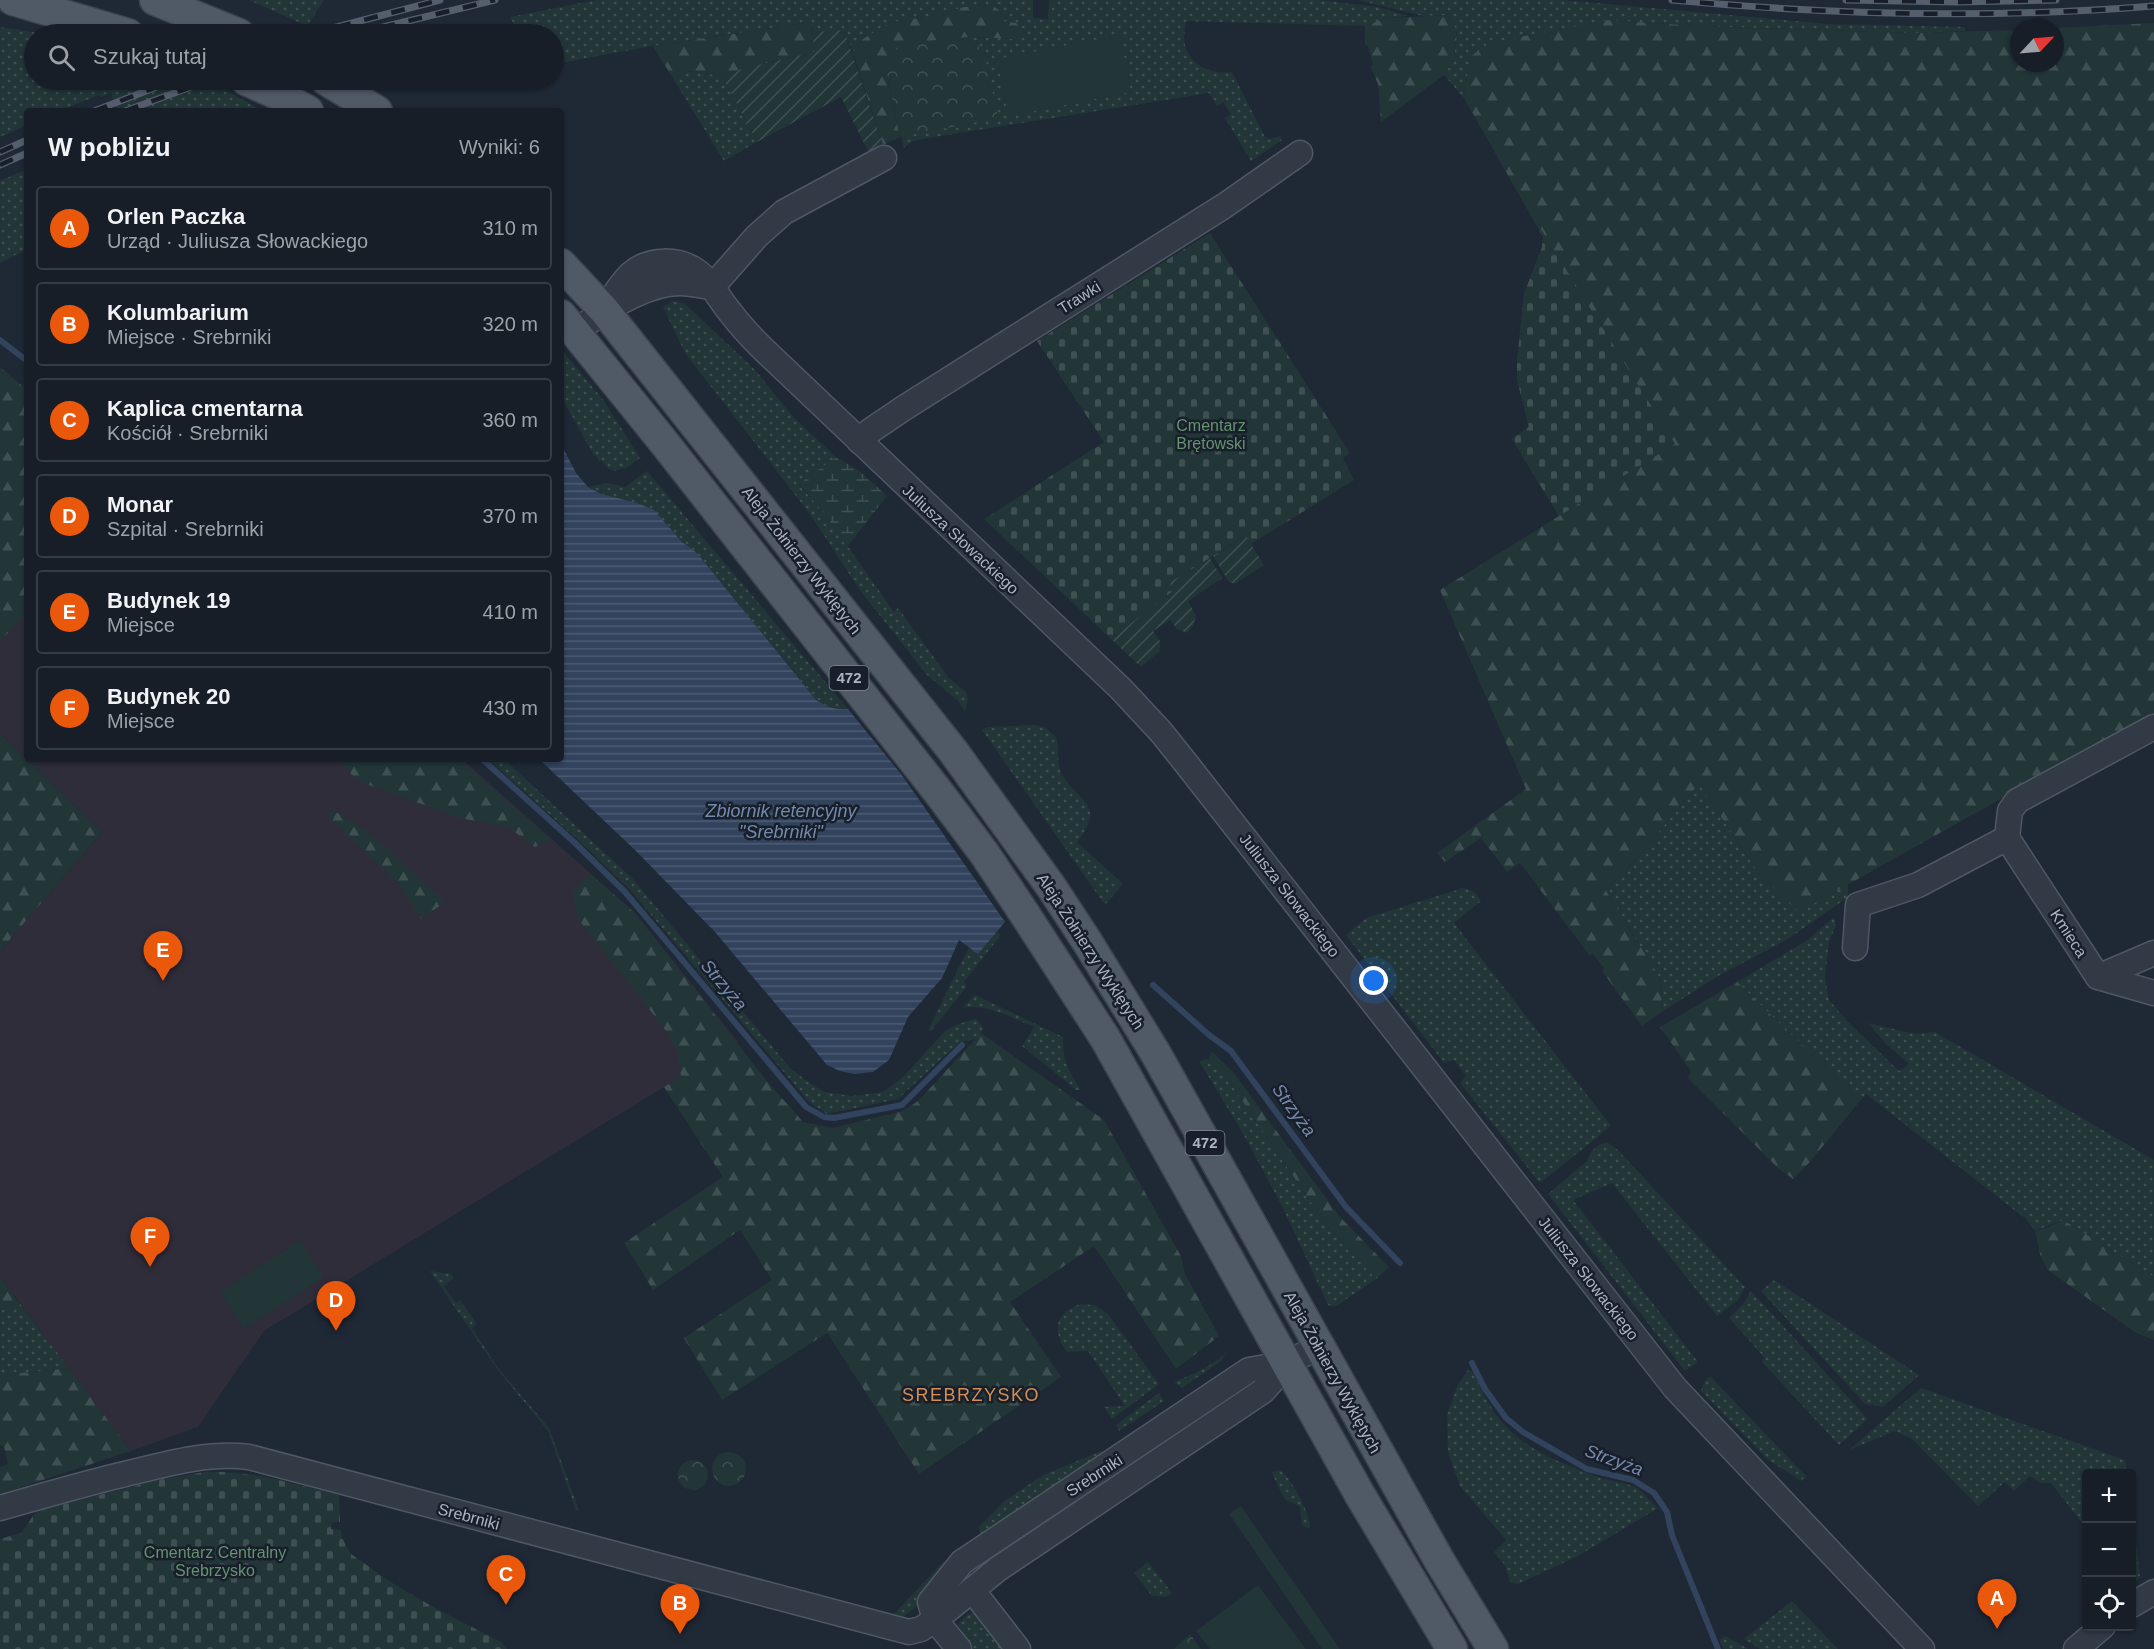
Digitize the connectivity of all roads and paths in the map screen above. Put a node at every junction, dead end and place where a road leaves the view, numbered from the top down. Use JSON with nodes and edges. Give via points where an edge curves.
{"nodes":[{"id":1,"x":13,"y":0,"type":"edge"},
{"id":2,"x":155,"y":0,"type":"edge"},
{"id":3,"x":94,"y":24,"type":"edge"},
{"id":4,"x":214,"y":24,"type":"edge"},
{"id":5,"x":270,"y":90,"type":"edge"},
{"id":6,"x":342,"y":90,"type":"edge"},
{"id":7,"x":303,"y":108,"type":"edge"},
{"id":8,"x":372,"y":108,"type":"edge"},
{"id":9,"x":1300,"y":153,"type":"dead end"},
{"id":10,"x":884,"y":158,"type":"dead end"},
{"id":11,"x":564,"y":267,"type":"edge"},
{"id":12,"x":712,"y":287,"type":"junction"},
{"id":13,"x":603,"y":310,"type":"junction"},
{"id":14,"x":568,"y":324,"type":"edge"},
{"id":15,"x":859,"y":441,"type":"junction"},
{"id":16,"x":2154,"y":727,"type":"edge"},
{"id":17,"x":2007,"y":838,"type":"junction"},
{"id":18,"x":1855,"y":948,"type":"dead end"},
{"id":19,"x":2154,"y":953,"type":"edge"},
{"id":20,"x":2098,"y":977,"type":"junction"},
{"id":21,"x":2154,"y":993,"type":"edge"},
{"id":22,"x":1319,"y":1346,"type":"junction"},
{"id":23,"x":1288,"y":1363,"type":"junction"},
{"id":24,"x":1126,"y":1454,"type":"junction"},
{"id":25,"x":1139,"y":1474,"type":"junction"},
{"id":26,"x":0,"y":1508,"type":"edge"},
{"id":27,"x":973,"y":1591,"type":"junction"},
{"id":28,"x":2154,"y":1592,"type":"edge"},
{"id":29,"x":2136,"y":1603,"type":"edge"},
{"id":30,"x":935,"y":1620,"type":"junction"},
{"id":31,"x":2097,"y":1631,"type":"edge"},
{"id":32,"x":959,"y":1649,"type":"edge"},
{"id":33,"x":1018,"y":1649,"type":"edge"},
{"id":34,"x":1452,"y":1649,"type":"edge"},
{"id":35,"x":1493,"y":1649,"type":"edge"},
{"id":36,"x":1922,"y":1649,"type":"edge"},
{"id":37,"x":2076,"y":1649,"type":"edge"}],
"edges":[{"from":1,"to":3,"type":"main road"},
{"from":2,"to":4,"type":"main road"},
{"from":5,"to":7,"type":"main road"},
{"from":6,"to":8,"type":"main road"},
{"from":9,"to":15,"type":"street","name":"Trawki","via":[[1224,206],[904,408]]},
{"from":10,"to":12,"type":"street","via":[[784,212]]},
{"from":11,"to":13,"type":"main road","number":"472"},
{"from":12,"to":13,"type":"street","via":[[663,284]]},
{"from":12,"to":15,"type":"street","name":"Juliusza Słowackiego","via":[[752,338]]},
{"from":13,"to":14,"type":"street"},
{"from":13,"to":22,"type":"main road","name":"Aleja Żołnierzy Wyklętych","number":"472","via":[[953,751],[1052,888],[1156,1054]]},
{"from":14,"to":23,"type":"main road","number":"472","via":[[984,853],[1105,1038]]},
{"from":15,"to":36,"type":"street","name":"Juliusza Słowackiego","via":[[1122,689],[1161,732],[1675,1388]]},
{"from":16,"to":17,"type":"street","via":[[2018,801],[2010,811]]},
{"from":17,"to":18,"type":"street","via":[[1918,885],[1858,905]]},
{"from":17,"to":20,"type":"street","name":"Kmieca"},
{"from":19,"to":20,"type":"street"},
{"from":20,"to":21,"type":"street"},
{"from":22,"to":23,"type":"street","name":"Srebrniki"},
{"from":22,"to":35,"type":"main road","name":"Aleja Żołnierzy Wyklętych","number":"472"},
{"from":23,"to":24,"type":"street","name":"Srebrniki","via":[[1249,1370]]},
{"from":23,"to":25,"type":"street","name":"Srebrniki","via":[[1263,1391]]},
{"from":23,"to":34,"type":"main road","number":"472","via":[[1360,1495]]},
{"from":24,"to":25,"type":"street"},
{"from":24,"to":30,"type":"street","name":"Srebrniki","via":[[962,1562],[930,1602]]},
{"from":25,"to":27,"type":"street","name":"Srebrniki","via":[[998,1569]]},
{"from":26,"to":30,"type":"street","name":"Srebrniki","via":[[180,1460],[242,1456],[909,1632]]},
{"from":27,"to":30,"type":"street","name":"Srebrniki"},
{"from":27,"to":33,"type":"street"},
{"from":28,"to":29,"type":"street"},
{"from":30,"to":32,"type":"street"},
{"from":31,"to":37,"type":"street"}]}
